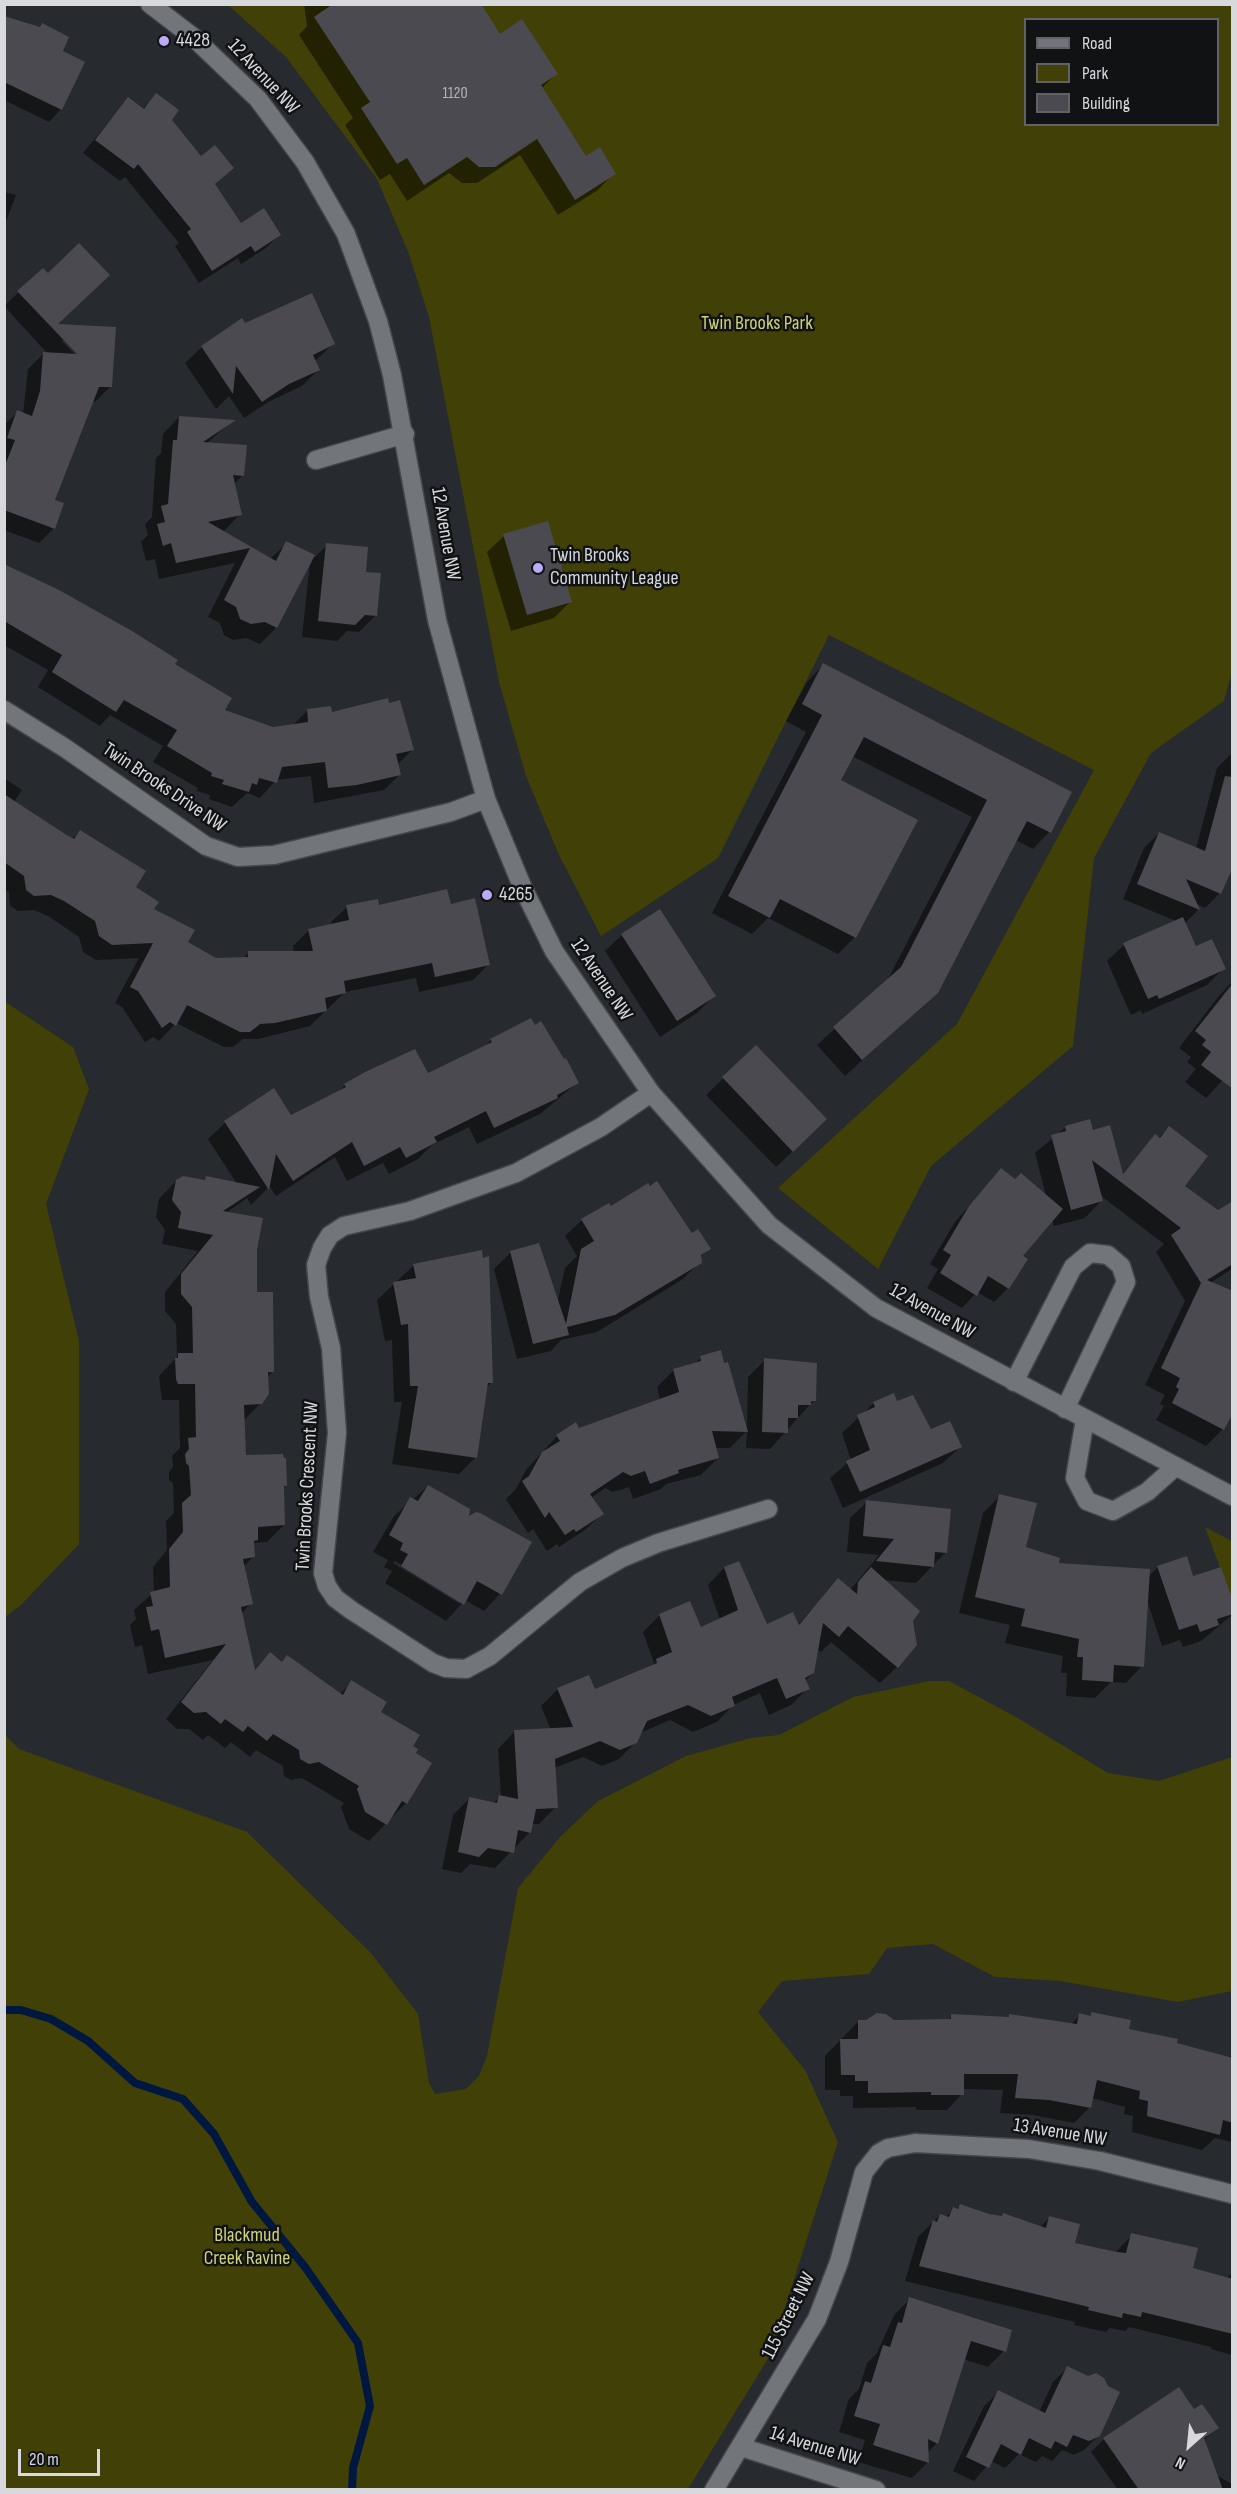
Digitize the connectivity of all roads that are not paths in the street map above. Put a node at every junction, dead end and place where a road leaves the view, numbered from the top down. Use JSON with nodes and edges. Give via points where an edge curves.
{"nodes":[{"id":1,"x":150,"y":4,"type":"edge"},
{"id":2,"x":405,"y":434,"type":"junction"},
{"id":3,"x":316,"y":460,"type":"dead end"},
{"id":4,"x":4,"y":710,"type":"edge"},
{"id":5,"x":486,"y":799,"type":"junction"},
{"id":6,"x":651,"y":1094,"type":"junction"},
{"id":7,"x":1014,"y":1382,"type":"junction"},
{"id":8,"x":1065,"y":1409,"type":"junction"},
{"id":9,"x":1085,"y":1419,"type":"junction"},
{"id":10,"x":1175,"y":1467,"type":"junction"},
{"id":11,"x":1233,"y":1496,"type":"edge"},
{"id":12,"x":768,"y":1509,"type":"dead end"},
{"id":13,"x":879,"y":2153,"type":"joint"},
{"id":14,"x":1233,"y":2194,"type":"edge"},
{"id":15,"x":741,"y":2447,"type":"junction"},
{"id":16,"x":714,"y":2490,"type":"edge"},
{"id":17,"x":876,"y":2490,"type":"edge"}],
"edges":[{"from":1,"to":2,"type":"street","name":"12 Avenue NW","via":[[193,37],[258,99],[328,198],[346,234],[378,321]]},
{"from":2,"to":3,"type":"street"},
{"from":2,"to":5,"type":"street","name":"12 Avenue NW","via":[[437,620]]},
{"from":4,"to":5,"type":"street","name":"Twin Brooks Drive NW","via":[[206,846],[238,857],[274,855],[451,812]]},
{"from":5,"to":6,"type":"street","name":"12 Avenue NW","via":[[554,951]]},
{"from":6,"to":7,"type":"street","name":"12 Avenue NW","via":[[769,1225],[822,1268],[876,1308]]},
{"from":6,"to":12,"type":"street","name":"Twin Brooks Crescent NW","via":[[601,1127],[516,1173],[410,1211],[344,1227],[330,1235],[316,1265],[331,1348],[337,1433],[322,1573],[331,1592],[351,1610],[433,1664],[466,1669],[490,1656],[580,1582],[622,1558]]},
{"from":7,"to":8,"type":"street","name":"12 Avenue NW"},
{"from":7,"to":8,"type":"street","via":[[1073,1267],[1090,1253],[1108,1256],[1121,1266],[1126,1282]]},
{"from":8,"to":9,"type":"street","name":"12 Avenue NW"},
{"from":9,"to":10,"type":"street","name":"12 Avenue NW"},
{"from":9,"to":10,"type":"street","via":[[1075,1478],[1087,1501],[1113,1510],[1147,1492]]},
{"from":10,"to":11,"type":"street","name":"12 Avenue NW"},
{"from":13,"to":14,"type":"street","name":"13 Avenue NW","via":[[915,2143],[1039,2150]]},
{"from":13,"to":15,"type":"street","name":"115 Street NW","via":[[864,2172],[839,2262],[817,2319]]},
{"from":15,"to":16,"type":"street","name":"115 Street NW"},
{"from":15,"to":17,"type":"street","name":"14 Avenue NW"}]}
